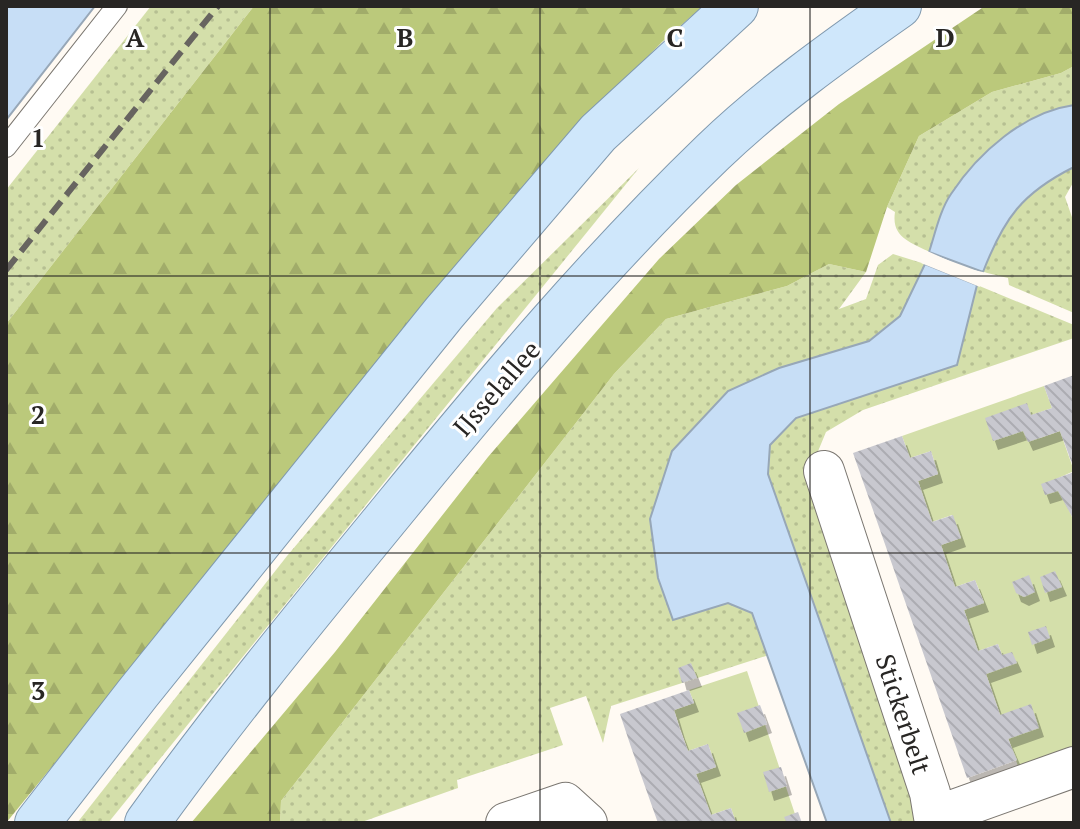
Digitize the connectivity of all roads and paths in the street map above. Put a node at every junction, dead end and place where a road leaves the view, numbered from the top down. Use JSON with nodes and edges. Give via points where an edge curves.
{"nodes":[{"id":1,"x":117,"y":6,"type":"edge"},
{"id":2,"x":736,"y":6,"type":"edge"},
{"id":3,"x":899,"y":6,"type":"edge"},
{"id":4,"x":6,"y":147,"type":"edge"},
{"id":5,"x":824,"y":471,"type":"dead end"},
{"id":6,"x":1074,"y":767,"type":"edge"},
{"id":7,"x":37,"y":823,"type":"edge"},
{"id":8,"x":147,"y":823,"type":"edge"},
{"id":9,"x":506,"y":823,"type":"edge"},
{"id":10,"x":587,"y":823,"type":"edge"}],
"edges":[{"from":1,"to":4,"type":"lane"},
{"from":2,"to":7,"type":"main road","via":[[577,157],[425,338]]},
{"from":3,"to":8,"type":"main road","name":"IJsselallee","via":[[832,53],[714,151],[643,225],[487,396],[226,714]]},
{"from":5,"to":6,"type":"street","name":"Stickerbelt","via":[[934,817]]},
{"from":9,"to":10,"type":"street","via":[[565,803]]}]}
